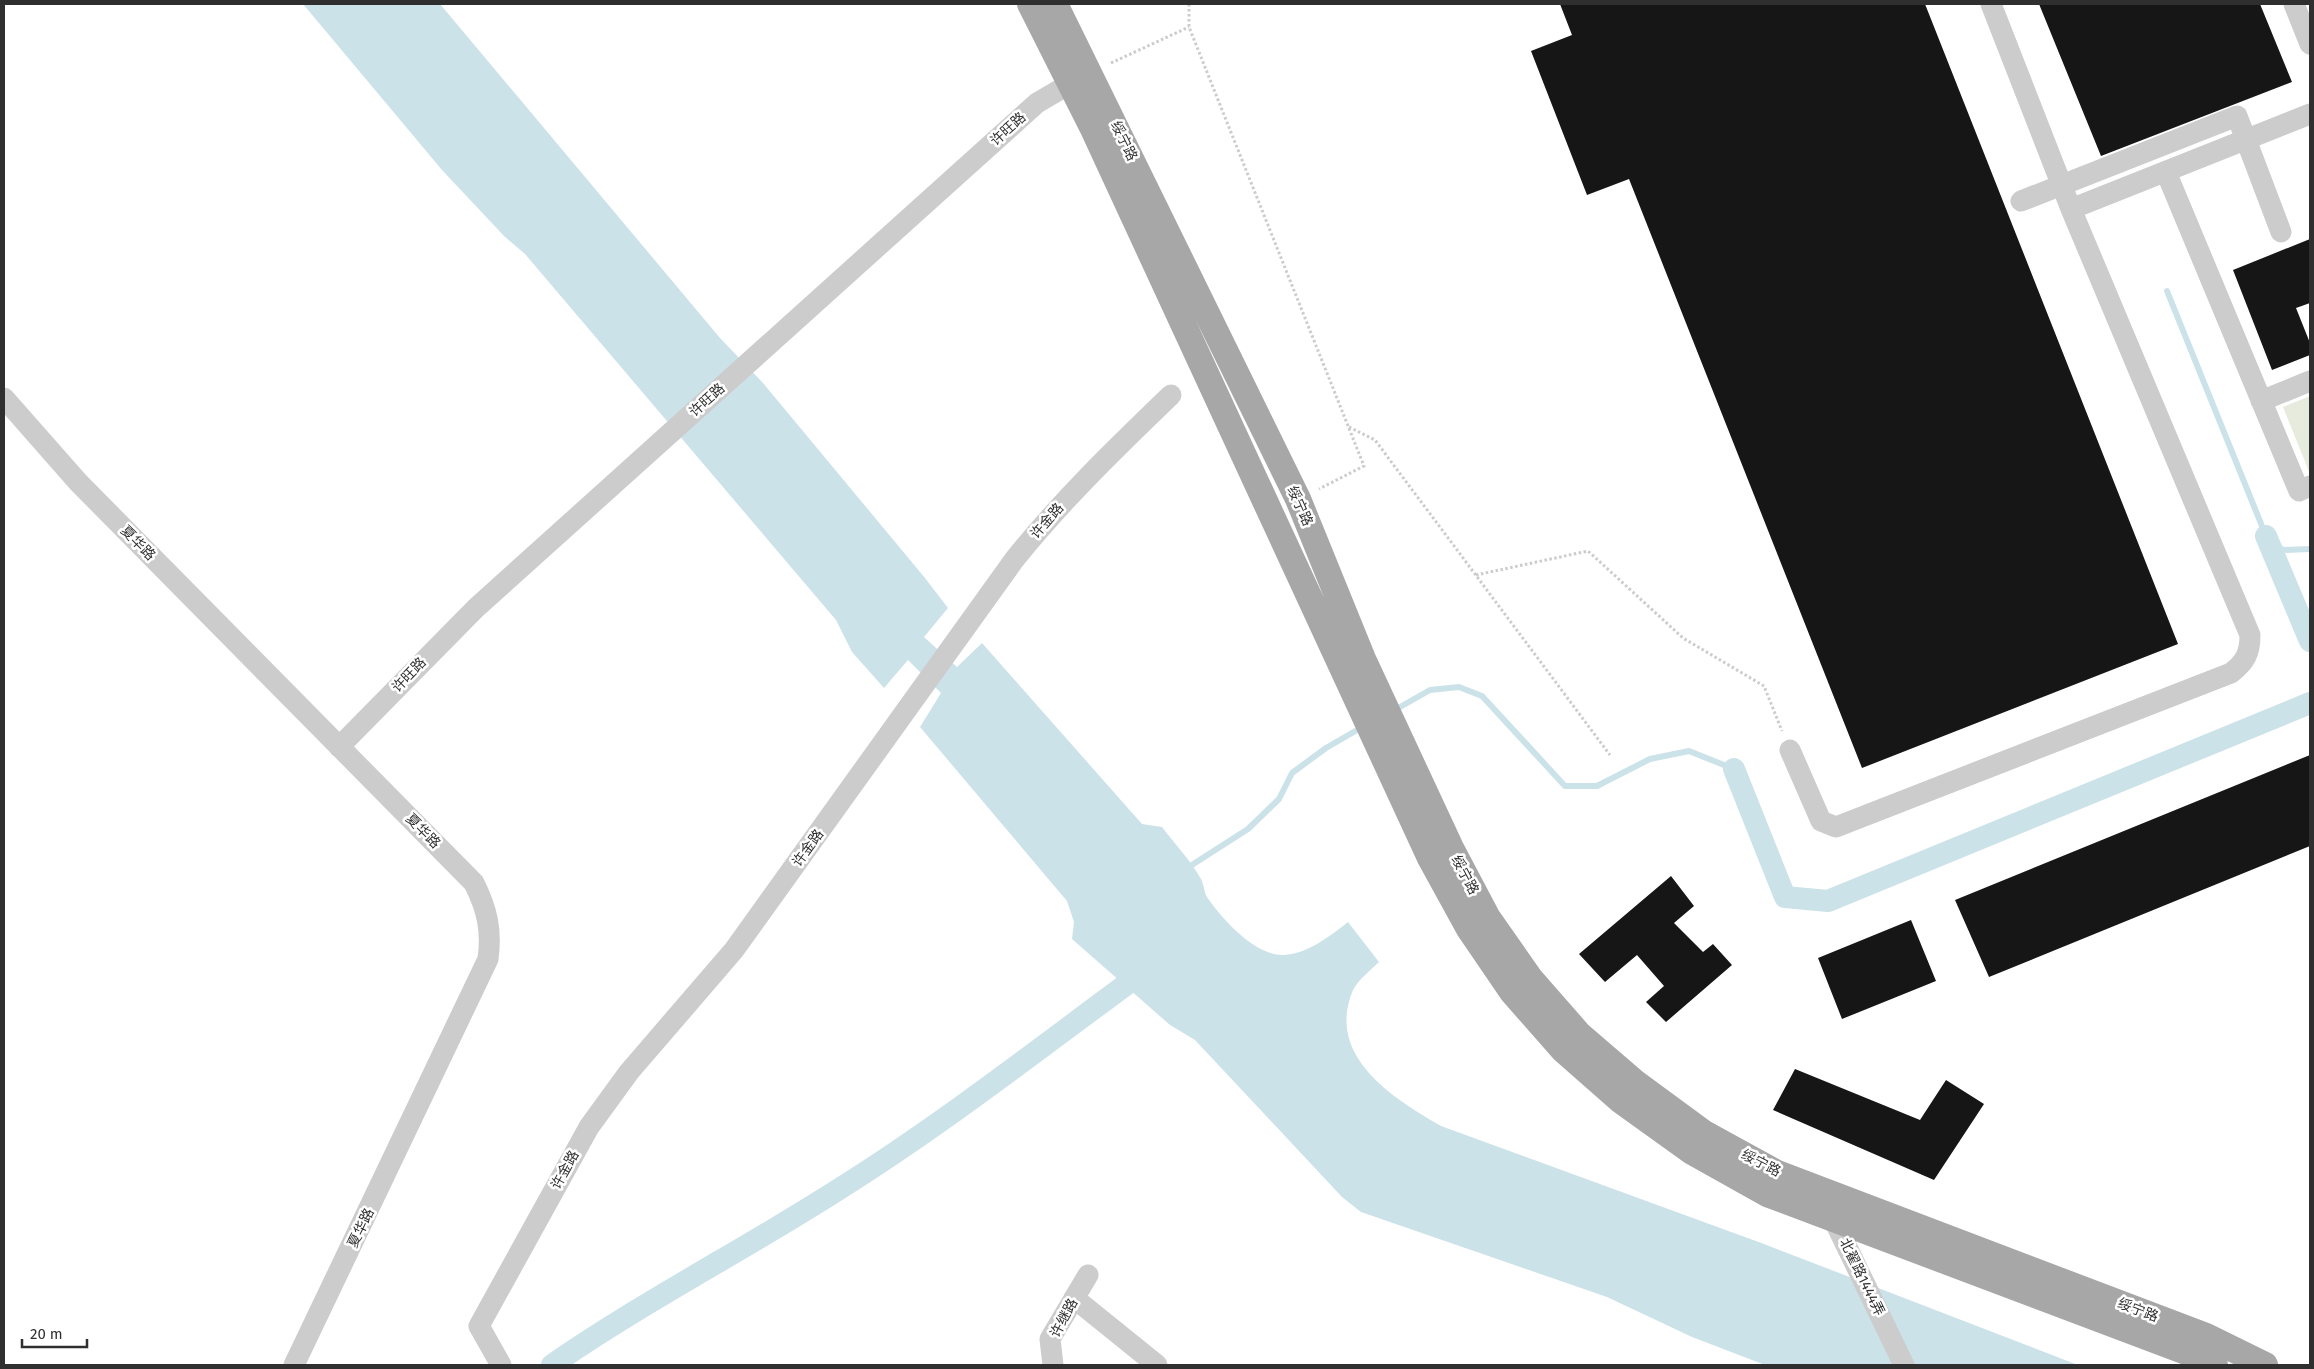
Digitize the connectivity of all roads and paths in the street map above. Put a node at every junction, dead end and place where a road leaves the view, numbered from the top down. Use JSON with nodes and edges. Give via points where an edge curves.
{"nodes":[{"id":1,"x":1030,"y":4,"type":"edge"},
{"id":2,"x":1055,"y":4,"type":"edge"},
{"id":3,"x":1189,"y":4,"type":"edge"},
{"id":4,"x":1991,"y":4,"type":"edge"},
{"id":5,"x":2294,"y":4,"type":"edge"},
{"id":6,"x":1189,"y":27,"type":"junction"},
{"id":7,"x":2310,"y":44,"type":"edge"},
{"id":8,"x":1080,"y":78,"type":"junction"},
{"id":9,"x":2310,"y":114,"type":"edge"},
{"id":10,"x":2247,"y":139,"type":"junction"},
{"id":11,"x":2166,"y":172,"type":"junction"},
{"id":12,"x":2061,"y":185,"type":"junction"},
{"id":13,"x":2021,"y":201,"type":"dead end"},
{"id":14,"x":2071,"y":209,"type":"junction"},
{"id":15,"x":2282,"y":232,"type":"dead end"},
{"id":16,"x":2310,"y":381,"type":"edge"},
{"id":17,"x":1171,"y":395,"type":"dead end"},
{"id":18,"x":4,"y":398,"type":"edge"},
{"id":19,"x":2261,"y":401,"type":"junction"},
{"id":20,"x":1348,"y":426,"type":"junction"},
{"id":21,"x":2310,"y":486,"type":"edge"},
{"id":22,"x":1298,"y":499,"type":"junction"},
{"id":23,"x":1476,"y":575,"type":"junction"},
{"id":24,"x":1354,"y":666,"type":"junction"},
{"id":25,"x":1380,"y":721,"type":"junction"},
{"id":26,"x":339,"y":746,"type":"junction"},
{"id":27,"x":1790,"y":750,"type":"joint"},
{"id":28,"x":1610,"y":755,"type":"dead end"},
{"id":29,"x":1820,"y":1190,"type":"junction"},
{"id":30,"x":1833,"y":1218,"type":"junction"},
{"id":31,"x":1088,"y":1275,"type":"dead end"},
{"id":32,"x":1074,"y":1298,"type":"junction"},
{"id":33,"x":498,"y":1360,"type":"edge"},
{"id":34,"x":294,"y":1365,"type":"edge"},
{"id":35,"x":1052,"y":1365,"type":"edge"},
{"id":36,"x":1158,"y":1365,"type":"edge"},
{"id":37,"x":1904,"y":1365,"type":"edge"},
{"id":38,"x":2215,"y":1365,"type":"edge"},
{"id":39,"x":2265,"y":1365,"type":"edge"}],
"edges":[{"from":1,"to":8,"type":"main road","name":"绥宁路"},
{"from":2,"to":8,"type":"main road","name":"绥宁路"},
{"from":3,"to":6,"type":"path"},
{"from":4,"to":12,"type":"street"},
{"from":5,"to":7,"type":"street"},
{"from":6,"to":8,"type":"path"},
{"from":6,"to":20,"type":"path"},
{"from":8,"to":22,"type":"main road","name":"绥宁路"},
{"from":8,"to":24,"type":"main road","name":"绥宁路","via":[[1094,131]]},
{"from":8,"to":26,"type":"street","name":"许旺路","via":[[1037,103],[476,608]]},
{"from":9,"to":10,"type":"street"},
{"from":10,"to":11,"type":"street"},
{"from":10,"to":12,"type":"street","via":[[2237,116]]},
{"from":10,"to":15,"type":"street"},
{"from":11,"to":14,"type":"street"},
{"from":11,"to":19,"type":"street"},
{"from":12,"to":13,"type":"street"},
{"from":12,"to":14,"type":"street"},
{"from":14,"to":27,"type":"street","via":[[2250,636],[2250,651],[2244,663],[2231,673],[1836,826],[1821,821]]},
{"from":16,"to":19,"type":"street"},
{"from":17,"to":33,"type":"street","name":"许金路","via":[[1099,464],[1040,527],[734,950],[629,1072],[589,1127],[479,1326]]},
{"from":18,"to":26,"type":"street","name":"夏华路","via":[[78,482]]},
{"from":19,"to":21,"type":"street","via":[[2299,491]]},
{"from":20,"to":22,"type":"path","via":[[1364,466]]},
{"from":20,"to":23,"type":"path","via":[[1374,440]]},
{"from":22,"to":24,"type":"main road","name":"绥宁路"},
{"from":23,"to":27,"type":"path","via":[[1588,551],[1683,638],[1764,686]]},
{"from":23,"to":28,"type":"path"},
{"from":24,"to":25,"type":"main road","name":"绥宁路"},
{"from":25,"to":29,"type":"main road","name":"绥宁路","via":[[1488,918],[1530,978],[1579,1034],[1636,1083],[1704,1133],[1777,1173]]},
{"from":25,"to":30,"type":"main road","name":"绥宁路","via":[[1430,858],[1469,930],[1512,992],[1563,1050],[1621,1101],[1692,1152],[1767,1194]]},
{"from":26,"to":34,"type":"street","name":"夏华路","via":[[474,882],[483,901],[491,936],[488,959]]},
{"from":29,"to":30,"type":"street","name":"北翟路1444弄"},
{"from":29,"to":39,"type":"main road","name":"绥宁路","via":[[2206,1336]]},
{"from":30,"to":37,"type":"street","name":"北翟路1444弄"},
{"from":30,"to":38,"type":"main road","name":"绥宁路"},
{"from":31,"to":32,"type":"street","name":"许继路"},
{"from":32,"to":35,"type":"street","name":"许继路","via":[[1050,1339]]},
{"from":32,"to":36,"type":"street"}]}
